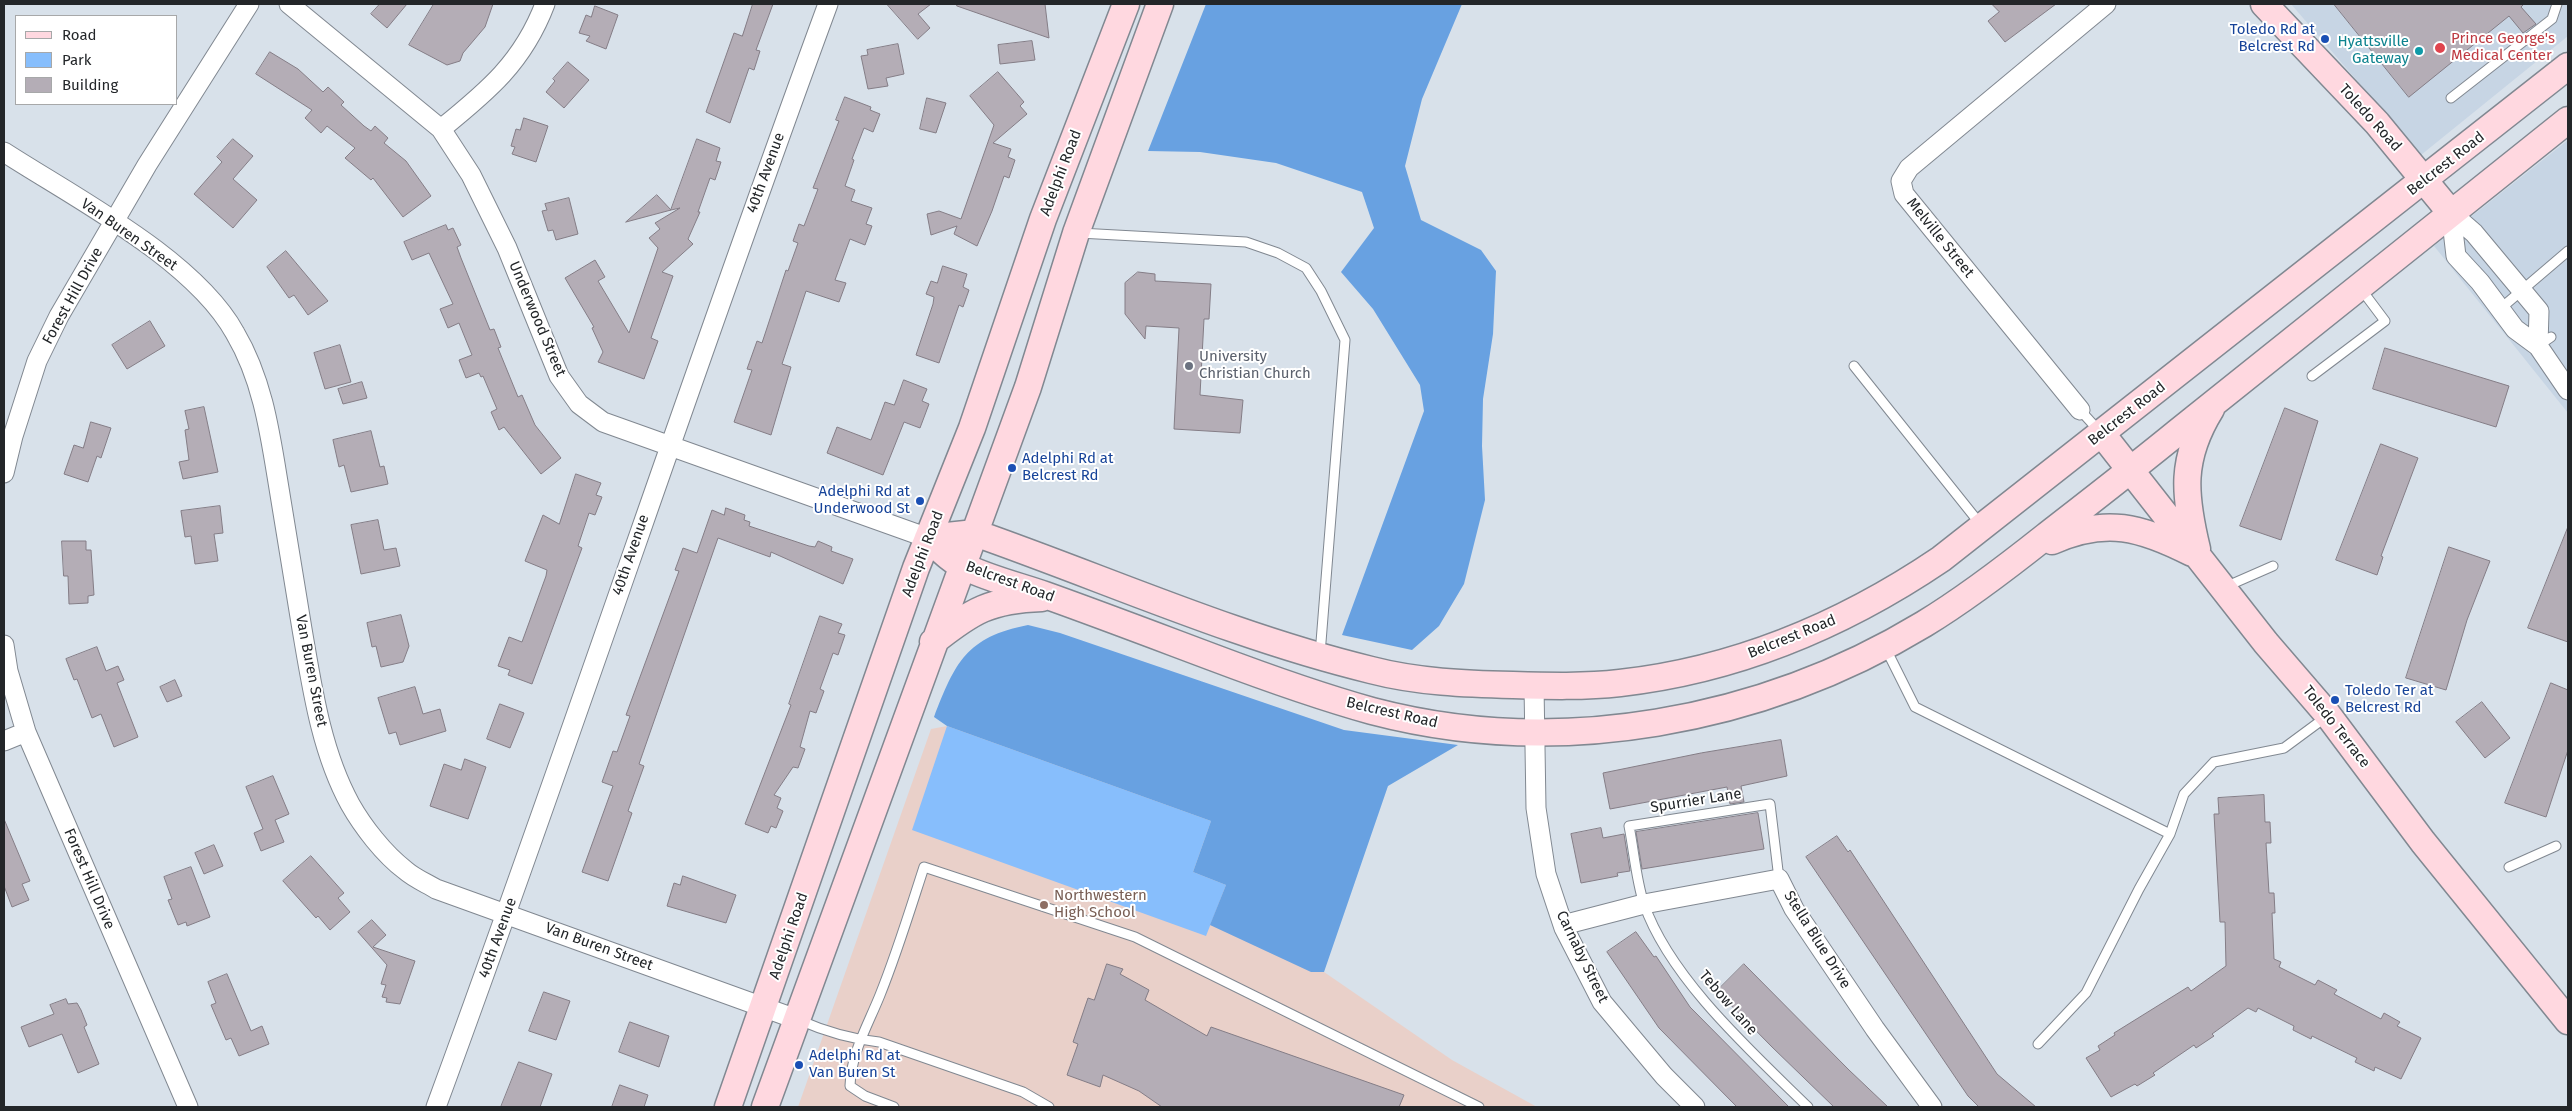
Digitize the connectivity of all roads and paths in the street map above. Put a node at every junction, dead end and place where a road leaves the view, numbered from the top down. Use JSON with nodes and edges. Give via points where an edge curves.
{"nodes":[{"id":1,"x":250,"y":4,"type":"edge"},
{"id":2,"x":289,"y":4,"type":"edge"},
{"id":3,"x":545,"y":4,"type":"edge"},
{"id":4,"x":828,"y":4,"type":"edge"},
{"id":5,"x":1126,"y":4,"type":"edge"},
{"id":6,"x":1160,"y":4,"type":"edge"},
{"id":7,"x":2106,"y":4,"type":"edge"},
{"id":8,"x":2264,"y":4,"type":"edge"},
{"id":9,"x":2557,"y":4,"type":"edge"},
{"id":10,"x":2568,"y":66,"type":"edge"},
{"id":11,"x":2452,"y":98,"type":"dead end"},
{"id":12,"x":2568,"y":120,"type":"edge"},
{"id":13,"x":441,"y":129,"type":"junction"},
{"id":14,"x":4,"y":152,"type":"edge"},
{"id":15,"x":2424,"y":180,"type":"junction"},
{"id":16,"x":2451,"y":213,"type":"junction"},
{"id":17,"x":114,"y":223,"type":"junction"},
{"id":18,"x":1076,"y":233,"type":"junction"},
{"id":19,"x":2568,"y":252,"type":"edge"},
{"id":20,"x":2360,"y":287,"type":"junction"},
{"id":21,"x":2522,"y":291,"type":"junction"},
{"id":22,"x":2500,"y":309,"type":"junction"},
{"id":23,"x":2544,"y":342,"type":"junction"},
{"id":24,"x":1854,"y":366,"type":"dead end"},
{"id":25,"x":2312,"y":376,"type":"dead end"},
{"id":26,"x":2567,"y":385,"type":"edge"},
{"id":27,"x":2217,"y":401,"type":"junction"},
{"id":28,"x":2080,"y":410,"type":"joint"},
{"id":29,"x":2102,"y":434,"type":"junction"},
{"id":30,"x":670,"y":445,"type":"junction"},
{"id":31,"x":2131,"y":470,"type":"junction"},
{"id":32,"x":4,"y":473,"type":"edge"},
{"id":33,"x":1983,"y":527,"type":"junction"},
{"id":34,"x":975,"y":532,"type":"junction"},
{"id":35,"x":928,"y":538,"type":"junction"},
{"id":36,"x":2026,"y":552,"type":"junction"},
{"id":37,"x":2199,"y":557,"type":"junction"},
{"id":38,"x":961,"y":566,"type":"junction"},
{"id":39,"x":2273,"y":566,"type":"dead end"},
{"id":40,"x":2223,"y":588,"type":"junction"},
{"id":41,"x":1052,"y":597,"type":"junction"},
{"id":42,"x":933,"y":643,"type":"junction"},
{"id":43,"x":1884,"y":645,"type":"junction"},
{"id":44,"x":4,"y":646,"type":"edge"},
{"id":45,"x":1318,"y":656,"type":"junction"},
{"id":46,"x":1534,"y":686,"type":"junction"},
{"id":47,"x":2328,"y":715,"type":"junction"},
{"id":48,"x":26,"y":732,"type":"junction"},
{"id":49,"x":1534,"y":732,"type":"junction"},
{"id":50,"x":4,"y":741,"type":"edge"},
{"id":51,"x":2170,"y":834,"type":"junction"},
{"id":52,"x":2556,"y":846,"type":"dead end"},
{"id":53,"x":2509,"y":867,"type":"dead end"},
{"id":54,"x":1779,"y":879,"type":"junction"},
{"id":55,"x":1644,"y":904,"type":"junction"},
{"id":56,"x":507,"y":914,"type":"junction"},
{"id":57,"x":1563,"y":925,"type":"junction"},
{"id":58,"x":764,"y":1007,"type":"junction"},
{"id":59,"x":2566,"y":1014,"type":"edge"},
{"id":60,"x":796,"y":1019,"type":"junction"},
{"id":61,"x":860,"y":1040,"type":"junction"},
{"id":62,"x":2038,"y":1044,"type":"dead end"},
{"id":63,"x":1468,"y":1105,"type":"edge"},
{"id":64,"x":188,"y":1107,"type":"edge"},
{"id":65,"x":436,"y":1107,"type":"edge"},
{"id":66,"x":728,"y":1107,"type":"edge"},
{"id":67,"x":765,"y":1107,"type":"edge"},
{"id":68,"x":894,"y":1107,"type":"edge"},
{"id":69,"x":1049,"y":1107,"type":"edge"},
{"id":70,"x":1480,"y":1107,"type":"edge"},
{"id":71,"x":1695,"y":1107,"type":"edge"},
{"id":72,"x":1808,"y":1107,"type":"edge"},
{"id":73,"x":1932,"y":1107,"type":"edge"}],
"edges":[{"from":1,"to":17,"type":"street","name":"Forest Hill Drive"},
{"from":2,"to":13,"type":"street","name":"Underwood Street"},
{"from":3,"to":13,"type":"street","via":[[537,25],[513,64],[492,87]]},
{"from":4,"to":30,"type":"street","name":"40th Avenue"},
{"from":5,"to":35,"type":"main road","name":"Adelphi Road","via":[[1043,219],[972,428]]},
{"from":6,"to":18,"type":"main road"},
{"from":7,"to":28,"type":"street","name":"Melville Street","via":[[1909,168],[1901,181],[1904,194]]},
{"from":8,"to":15,"type":"main road","name":"Toledo Road","via":[[2377,123]]},
{"from":9,"to":11,"type":"lane","via":[[2552,19]]},
{"from":10,"to":15,"type":"main road","name":"Belcrest Road"},
{"from":12,"to":16,"type":"main road","name":"Belcrest Road"},
{"from":13,"to":30,"type":"street","name":"Underwood Street","via":[[471,175],[507,248],[568,391],[603,422]]},
{"from":14,"to":17,"type":"street","name":"Van Buren Street"},
{"from":15,"to":16,"type":"main road","name":"Toledo Road"},
{"from":15,"to":29,"type":"main road","name":"Belcrest Road"},
{"from":16,"to":20,"type":"main road","name":"Belcrest Road"},
{"from":16,"to":21,"type":"street","name":"Toledo Road","via":[[2474,233]]},
{"from":16,"to":22,"type":"street","via":[[2456,256]]},
{"from":17,"to":32,"type":"street","name":"Forest Hill Drive","via":[[59,316],[37,361]]},
{"from":17,"to":56,"type":"street","name":"Van Buren Street","via":[[162,255],[204,292],[235,331],[251,364],[269,426],[313,694],[339,782],[351,805],[367,829],[405,870],[436,889]]},
{"from":18,"to":34,"type":"main road","via":[[1028,387]]},
{"from":18,"to":45,"type":"lane","via":[[1246,242],[1306,268],[1321,291],[1345,340],[1322,642]]},
{"from":19,"to":21,"type":"lane"},
{"from":20,"to":25,"type":"lane","via":[[2385,321]]},
{"from":20,"to":27,"type":"main road","name":"Belcrest Road"},
{"from":21,"to":22,"type":"lane"},
{"from":21,"to":23,"type":"street","name":"Toledo Road","via":[[2539,311]]},
{"from":22,"to":23,"type":"street","via":[[2515,329]]},
{"from":23,"to":26,"type":"street"},
{"from":24,"to":33,"type":"lane"},
{"from":27,"to":31,"type":"main road","name":"Belcrest Road"},
{"from":27,"to":37,"type":"main road","via":[[2201,426],[2187,475],[2186,494]]},
{"from":28,"to":29,"type":"lane"},
{"from":29,"to":31,"type":"main road","name":"Toledo Terrace"},
{"from":29,"to":33,"type":"main road","name":"Belcrest Road"},
{"from":30,"to":35,"type":"street","name":"Underwood Street"},
{"from":30,"to":56,"type":"street","name":"40th Avenue"},
{"from":31,"to":36,"type":"main road","name":"Belcrest Road"},
{"from":31,"to":37,"type":"main road","name":"Toledo Terrace"},
{"from":33,"to":46,"type":"main road","name":"Belcrest Road","via":[[1900,586],[1822,627],[1741,658],[1619,683]]},
{"from":34,"to":35,"type":"main road","name":"Belcrest Road"},
{"from":34,"to":38,"type":"main road"},
{"from":34,"to":45,"type":"main road","name":"Belcrest Road"},
{"from":35,"to":38,"type":"main road","name":"Belcrest Road"},
{"from":35,"to":58,"type":"main road","name":"Adelphi Road"},
{"from":36,"to":37,"type":"main road","via":[[2064,535],[2115,526],[2160,536]]},
{"from":36,"to":43,"type":"main road","name":"Belcrest Road","via":[[1949,609]]},
{"from":37,"to":40,"type":"main road","name":"Toledo Terrace"},
{"from":38,"to":41,"type":"main road","name":"Belcrest Road"},
{"from":38,"to":42,"type":"main road"},
{"from":39,"to":40,"type":"lane"},
{"from":40,"to":47,"type":"main road","name":"Toledo Terrace","via":[[2266,644]]},
{"from":41,"to":42,"type":"main road","via":[[1012,599],[983,608],[966,616]]},
{"from":41,"to":49,"type":"main road","name":"Belcrest Road","via":[[1269,678],[1376,712],[1435,724]]},
{"from":42,"to":60,"type":"main road"},
{"from":43,"to":49,"type":"main road","name":"Belcrest Road","via":[[1802,684],[1688,718],[1587,731]]},
{"from":43,"to":51,"type":"lane","via":[[1915,706]]},
{"from":44,"to":48,"type":"street","name":"Forest Hill Drive"},
{"from":45,"to":46,"type":"main road","name":"Belcrest Road","via":[[1373,671],[1432,681]]},
{"from":46,"to":49,"type":"street","name":"Carnaby Street"},
{"from":47,"to":51,"type":"lane","via":[[2284,748],[2214,762],[2184,794]]},
{"from":47,"to":59,"type":"main road","name":"Toledo Terrace","via":[[2424,842]]},
{"from":48,"to":50,"type":"street"},
{"from":48,"to":64,"type":"street","name":"Forest Hill Drive"},
{"from":49,"to":57,"type":"street","name":"Carnaby Street","via":[[1536,808],[1546,874]]},
{"from":51,"to":62,"type":"lane","via":[[2086,993]]},
{"from":52,"to":53,"type":"lane"},
{"from":54,"to":55,"type":"street","name":"Stella Blue Drive"},
{"from":54,"to":55,"type":"lane","name":"Spurrier Lane","via":[[1770,804],[1629,826]]},
{"from":54,"to":73,"type":"street","name":"Stella Blue Drive","via":[[1794,909]]},
{"from":55,"to":57,"type":"street","name":"Stella Blue Drive"},
{"from":55,"to":72,"type":"lane","name":"Tebow Lane","via":[[1662,942],[1703,1000]]},
{"from":56,"to":58,"type":"street","name":"Van Buren Street"},
{"from":56,"to":65,"type":"street","name":"40th Avenue"},
{"from":57,"to":71,"type":"street","name":"Carnaby Street","via":[[1602,1002],[1664,1076]]},
{"from":58,"to":60,"type":"street","name":"Van Buren Street"},
{"from":58,"to":66,"type":"main road","name":"Adelphi Road"},
{"from":60,"to":61,"type":"lane"},
{"from":60,"to":67,"type":"main road"},
{"from":61,"to":63,"type":"lane","via":[[880,995],[924,867],[1135,937]]},
{"from":61,"to":68,"type":"lane","via":[[850,1073],[850,1086],[865,1096]]},
{"from":61,"to":69,"type":"lane","via":[[879,1042],[1023,1092]]},
{"from":63,"to":70,"type":"lane"}]}
